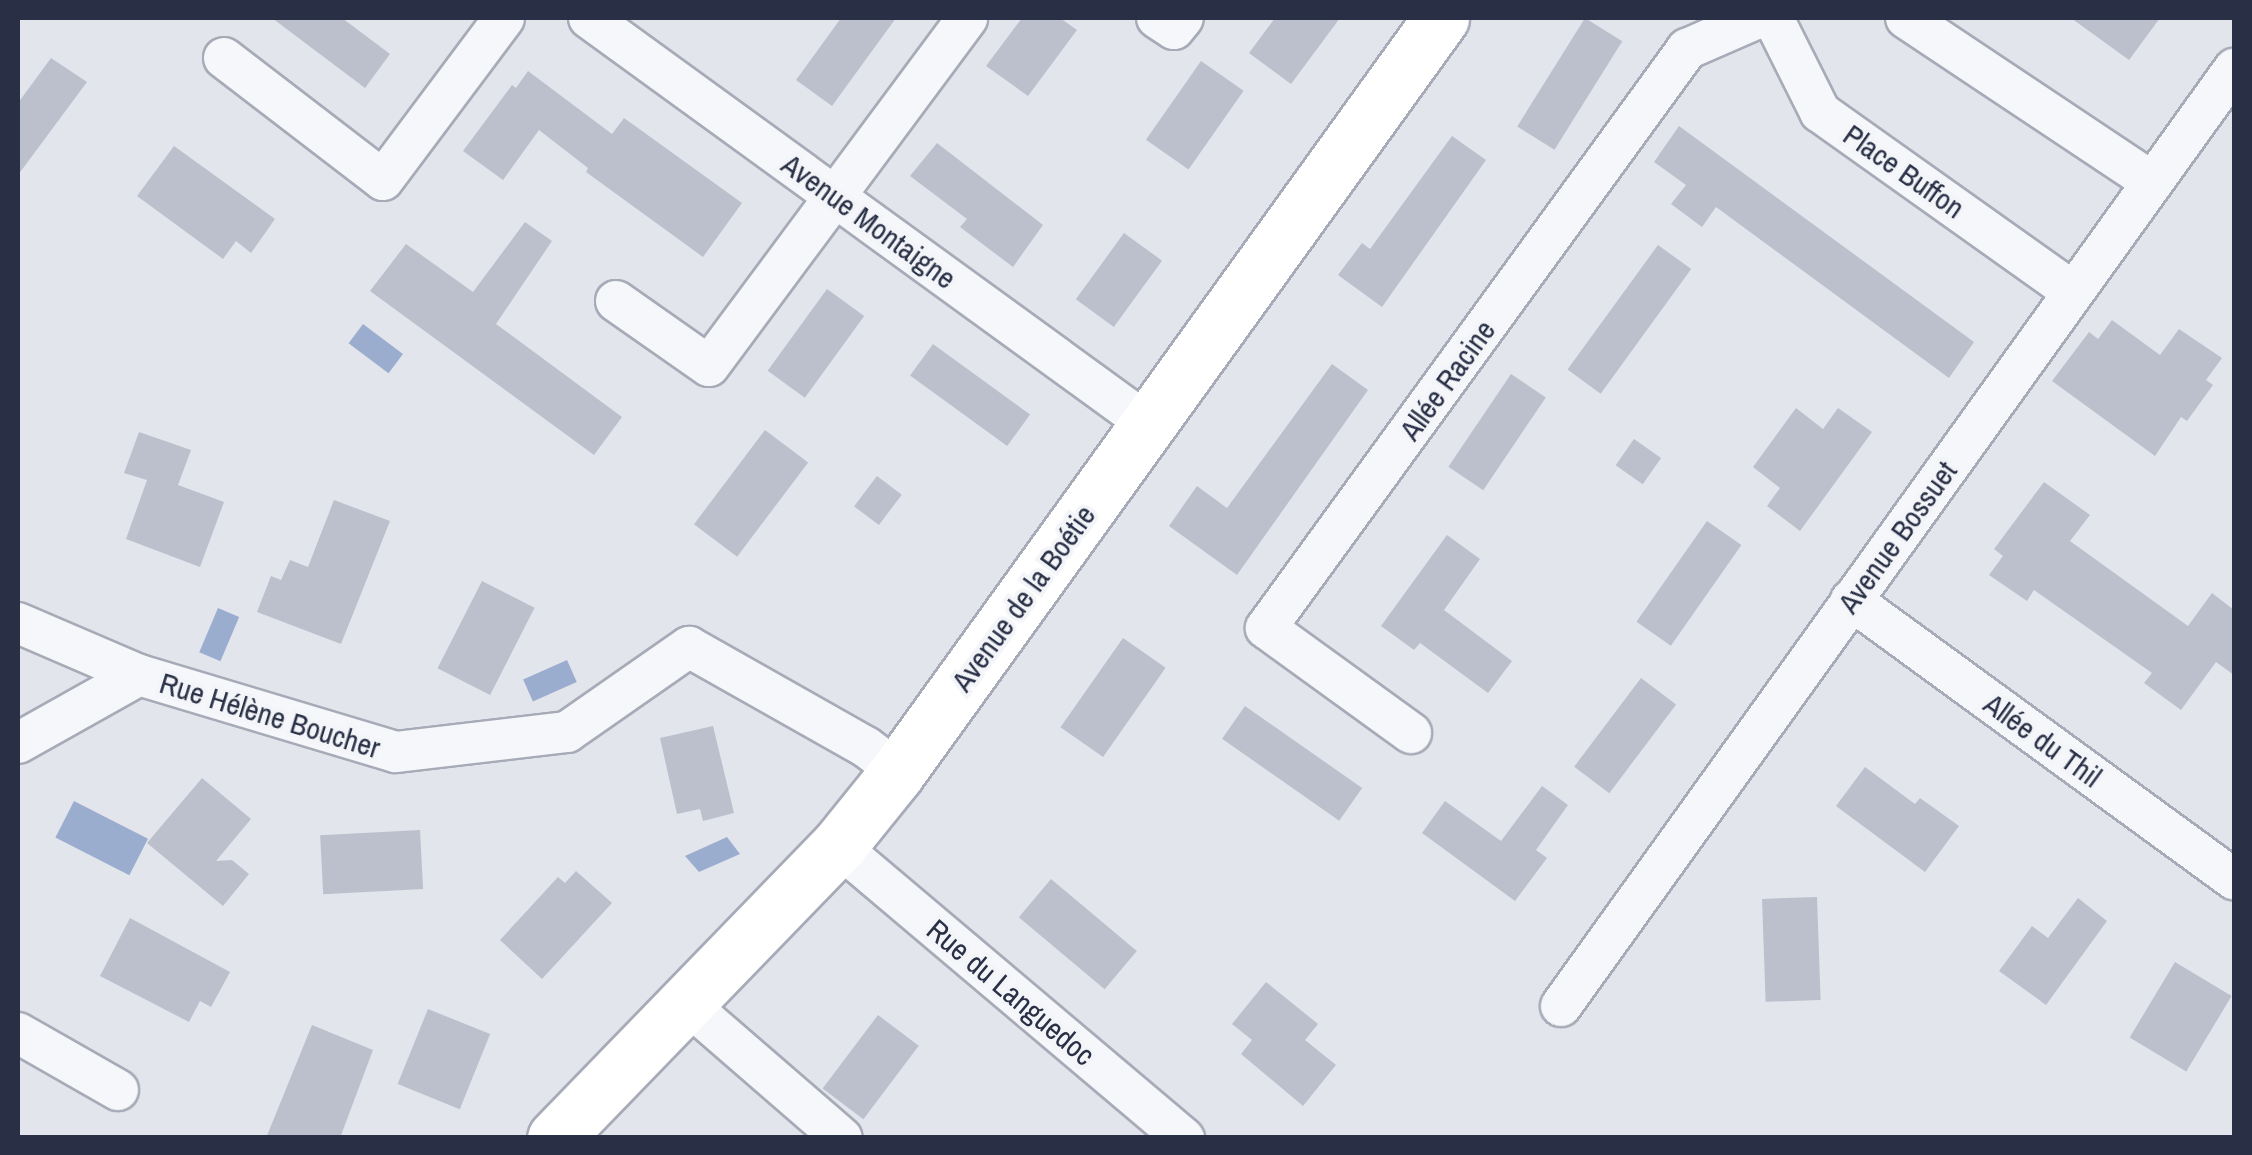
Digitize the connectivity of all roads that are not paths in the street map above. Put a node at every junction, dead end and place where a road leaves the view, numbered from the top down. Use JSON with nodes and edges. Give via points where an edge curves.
{"nodes":[{"id":1,"x":504,"y":18,"type":"edge"},
{"id":2,"x":590,"y":18,"type":"edge"},
{"id":3,"x":967,"y":18,"type":"edge"},
{"id":4,"x":1157,"y":18,"type":"edge"},
{"id":5,"x":1183,"y":18,"type":"edge"},
{"id":6,"x":1442,"y":18,"type":"edge"},
{"id":7,"x":1758,"y":18,"type":"edge"},
{"id":8,"x":1773,"y":18,"type":"edge"},
{"id":9,"x":1906,"y":18,"type":"edge"},
{"id":10,"x":224,"y":58,"type":"dead end"},
{"id":11,"x":2234,"y":70,"type":"edge"},
{"id":12,"x":2152,"y":182,"type":"junction"},
{"id":13,"x":832,"y":196,"type":"junction"},
{"id":14,"x":2073,"y":292,"type":"junction"},
{"id":15,"x":616,"y":302,"type":"dead end"},
{"id":16,"x":1148,"y":424,"type":"junction"},
{"id":17,"x":1851,"y":600,"type":"junction"},
{"id":18,"x":18,"y":623,"type":"edge"},
{"id":19,"x":139,"y":675,"type":"junction"},
{"id":20,"x":1410,"y":733,"type":"dead end"},
{"id":21,"x":18,"y":743,"type":"edge"},
{"id":22,"x":898,"y":771,"type":"junction"},
{"id":23,"x":838,"y":846,"type":"junction"},
{"id":24,"x":2234,"y":879,"type":"edge"},
{"id":25,"x":686,"y":1003,"type":"junction"},
{"id":26,"x":1561,"y":1006,"type":"dead end"},
{"id":27,"x":18,"y":1033,"type":"edge"},
{"id":28,"x":118,"y":1090,"type":"dead end"},
{"id":29,"x":555,"y":1138,"type":"edge"},
{"id":30,"x":842,"y":1138,"type":"edge"},
{"id":31,"x":1184,"y":1138,"type":"edge"}],
"edges":[{"from":1,"to":10,"type":"street","via":[[383,180]]},
{"from":2,"to":13,"type":"street","name":"Avenue Montaigne"},
{"from":3,"to":13,"type":"street"},
{"from":4,"to":5,"type":"street","via":[[1174,30]]},
{"from":6,"to":16,"type":"main road","name":"Avenue de la Boétie"},
{"from":7,"to":20,"type":"street","name":"Allée Racine","via":[[1688,50],[1266,628]]},
{"from":8,"to":14,"type":"street","name":"Place Buffon","via":[[1820,112]]},
{"from":9,"to":12,"type":"street"},
{"from":11,"to":12,"type":"street","name":"Avenue Bossuet"},
{"from":12,"to":14,"type":"street","name":"Avenue Bossuet"},
{"from":13,"to":15,"type":"street","via":[[709,366]]},
{"from":13,"to":16,"type":"street","name":"Avenue Montaigne"},
{"from":14,"to":17,"type":"street","name":"Avenue Bossuet"},
{"from":16,"to":22,"type":"main road","name":"Avenue de la Boétie"},
{"from":17,"to":24,"type":"street","name":"Allée du Thil"},
{"from":17,"to":26,"type":"street","name":"Avenue Bossuet"},
{"from":18,"to":19,"type":"street"},
{"from":19,"to":21,"type":"street","name":"Rue Hélène Boucher"},
{"from":19,"to":22,"type":"street","name":"Rue Hélène Boucher","via":[[396,752],[567,732],[689,647]]},
{"from":22,"to":23,"type":"main road","name":"Avenue de la Boétie"},
{"from":23,"to":25,"type":"main road","name":"Avenue de la Boétie"},
{"from":23,"to":31,"type":"street","name":"Rue du Languedoc"},
{"from":25,"to":29,"type":"main road","name":"Avenue de la Boétie"},
{"from":25,"to":30,"type":"street"},
{"from":27,"to":28,"type":"street"}]}
